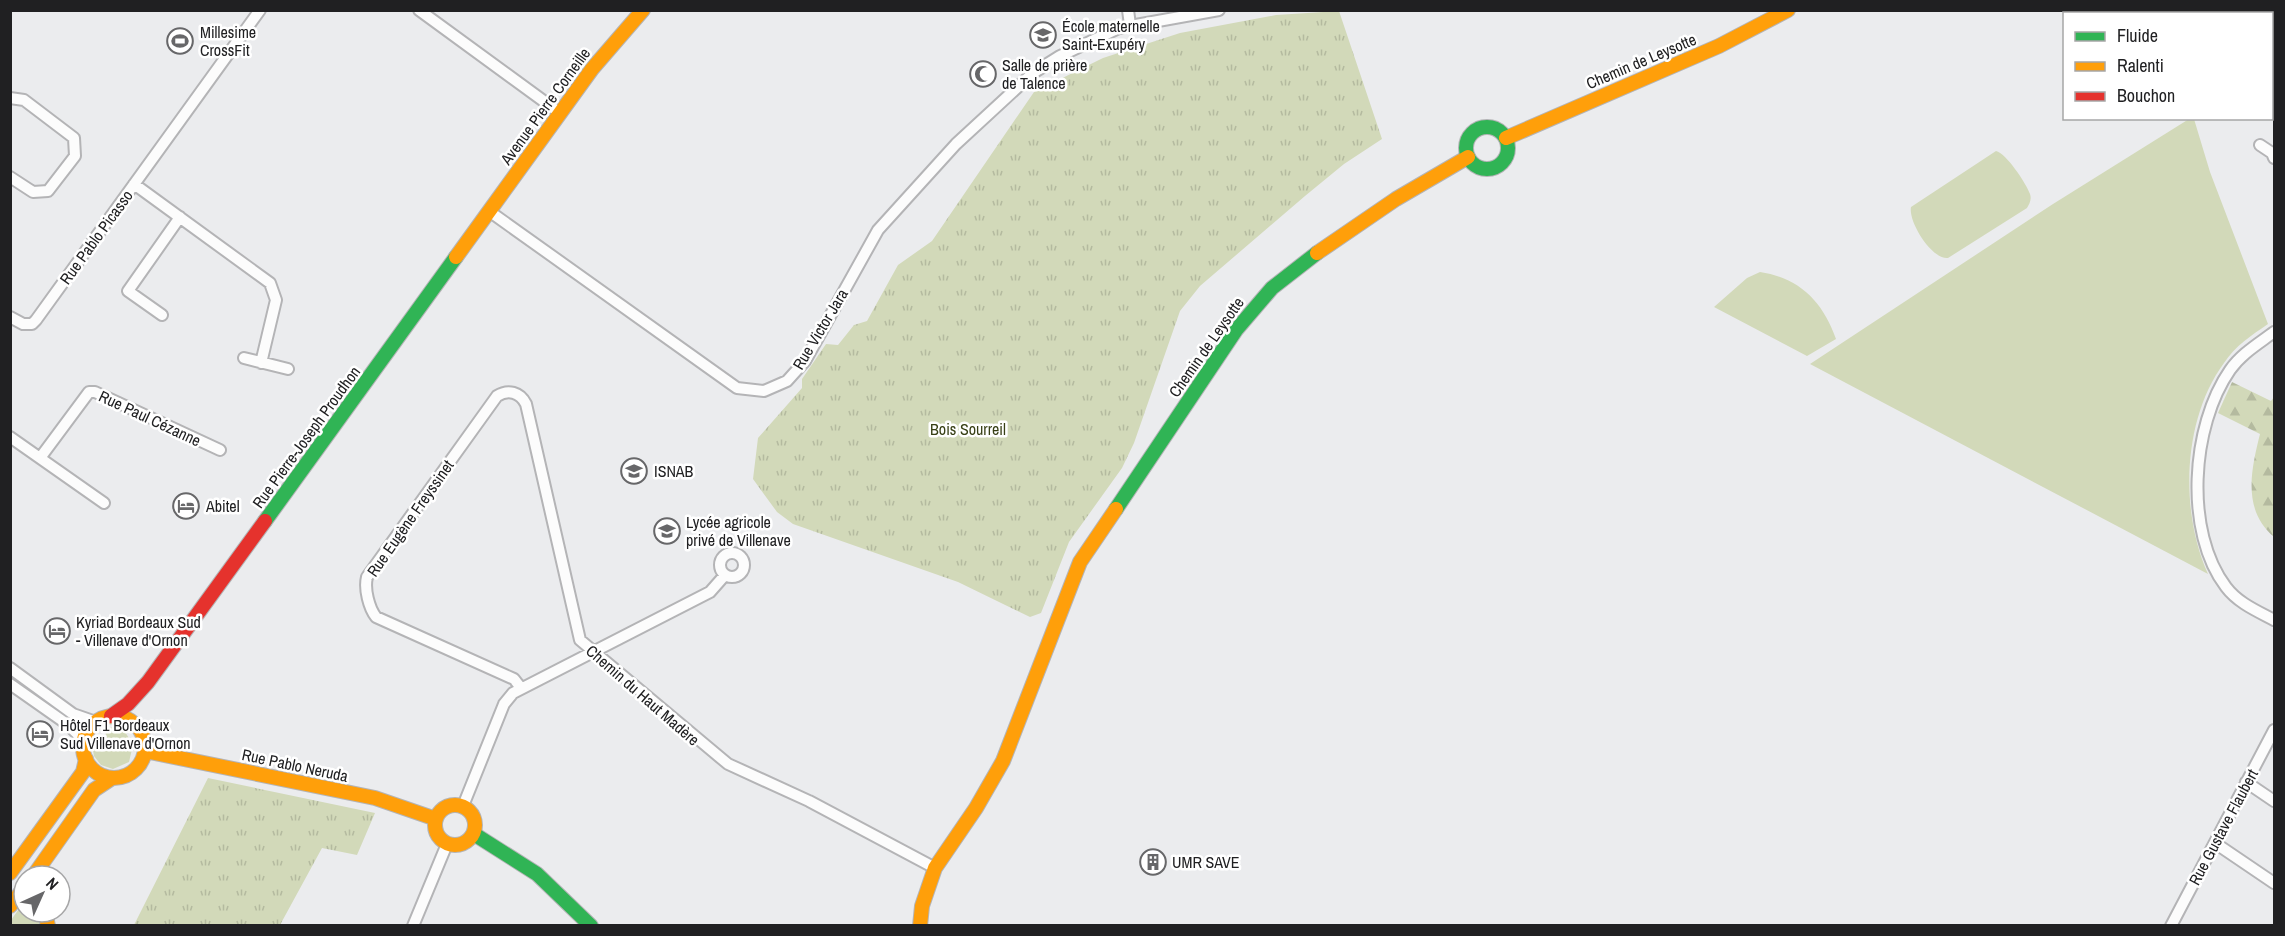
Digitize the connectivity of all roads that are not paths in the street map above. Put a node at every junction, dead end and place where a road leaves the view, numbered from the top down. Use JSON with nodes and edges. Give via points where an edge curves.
{"nodes":[{"id":1,"x":260,"y":10,"type":"edge"},
{"id":2,"x":420,"y":10,"type":"edge"},
{"id":3,"x":643,"y":10,"type":"edge"},
{"id":4,"x":1128,"y":10,"type":"edge"},
{"id":5,"x":1219,"y":10,"type":"edge"},
{"id":6,"x":1788,"y":10,"type":"edge"},
{"id":7,"x":1130,"y":25,"type":"junction"},
{"id":8,"x":10,"y":98,"type":"edge"},
{"id":9,"x":560,"y":113,"type":"junction"},
{"id":10,"x":1506,"y":138,"type":"junction"},
{"id":11,"x":2260,"y":145,"type":"dead end"},
{"id":12,"x":1468,"y":157,"type":"junction"},
{"id":13,"x":2274,"y":158,"type":"edge"},
{"id":14,"x":12,"y":182,"type":"edge"},
{"id":15,"x":134,"y":184,"type":"junction"},
{"id":16,"x":489,"y":211,"type":"junction"},
{"id":17,"x":180,"y":217,"type":"junction"},
{"id":18,"x":162,"y":315,"type":"dead end"},
{"id":19,"x":10,"y":316,"type":"edge"},
{"id":20,"x":2274,"y":332,"type":"edge"},
{"id":21,"x":244,"y":358,"type":"dead end"},
{"id":22,"x":261,"y":363,"type":"junction"},
{"id":23,"x":288,"y":369,"type":"dead end"},
{"id":24,"x":515,"y":393,"type":"joint"},
{"id":25,"x":10,"y":437,"type":"edge"},
{"id":26,"x":219,"y":450,"type":"dead end"},
{"id":27,"x":40,"y":458,"type":"junction"},
{"id":28,"x":104,"y":503,"type":"dead end"},
{"id":29,"x":725,"y":575,"type":"dead end"},
{"id":30,"x":2274,"y":620,"type":"edge"},
{"id":31,"x":592,"y":652,"type":"junction"},
{"id":32,"x":10,"y":668,"type":"edge"},
{"id":33,"x":148,"y":682,"type":"junction"},
{"id":34,"x":10,"y":684,"type":"edge"},
{"id":35,"x":521,"y":688,"type":"junction"},
{"id":36,"x":111,"y":717,"type":"junction"},
{"id":37,"x":96,"y":722,"type":"junction"},
{"id":38,"x":140,"y":730,"type":"junction"},
{"id":39,"x":2274,"y":730,"type":"edge"},
{"id":40,"x":84,"y":740,"type":"junction"},
{"id":41,"x":145,"y":751,"type":"junction"},
{"id":42,"x":86,"y":759,"type":"junction"},
{"id":43,"x":112,"y":778,"type":"junction"},
{"id":44,"x":2246,"y":782,"type":"junction"},
{"id":45,"x":2274,"y":801,"type":"edge"},
{"id":46,"x":463,"y":806,"type":"junction"},
{"id":47,"x":436,"y":819,"type":"junction"},
{"id":48,"x":474,"y":834,"type":"junction"},
{"id":49,"x":2215,"y":843,"type":"junction"},
{"id":50,"x":447,"y":844,"type":"junction"},
{"id":51,"x":44,"y":864,"type":"edge"},
{"id":52,"x":935,"y":868,"type":"junction"},
{"id":53,"x":11,"y":872,"type":"edge"},
{"id":54,"x":2274,"y":883,"type":"edge"},
{"id":55,"x":413,"y":926,"type":"edge"},
{"id":56,"x":591,"y":926,"type":"edge"},
{"id":57,"x":920,"y":926,"type":"edge"},
{"id":58,"x":2171,"y":926,"type":"edge"}],
"edges":[{"from":1,"to":15,"type":"street","name":"Rue Pablo Picasso"},
{"from":2,"to":9,"type":"street"},
{"from":3,"to":9,"type":"main road","name":"Avenue Pierre Corneille"},
{"from":4,"to":7,"type":"street"},
{"from":5,"to":7,"type":"street","name":"Rue Victor Jara"},
{"from":6,"to":10,"type":"main road","name":"Chemin de Leysotte","via":[[1719,46]]},
{"from":7,"to":16,"type":"street","name":"Rue Victor Jara","via":[[1060,56],[1013,89],[956,144],[878,231],[805,361],[787,381],[764,391],[737,388]]},
{"from":8,"to":14,"type":"street","via":[[24,100],[69,133],[76,146],[75,156],[48,191],[33,192]]},
{"from":9,"to":16,"type":"main road","name":"Avenue Pierre Corneille"},
{"from":10,"to":12,"type":"main road","via":[[1496,129],[1476,130],[1468,139]]},
{"from":10,"to":12,"type":"main road","via":[[1508,152],[1496,168],[1476,166]]},
{"from":11,"to":13,"type":"street"},
{"from":12,"to":52,"type":"main road","name":"Chemin de Leysotte","via":[[1360,223],[1290,274],[1253,307],[1080,562],[993,766]]},
{"from":15,"to":17,"type":"street"},
{"from":15,"to":19,"type":"street","name":"Rue Pablo Picasso","via":[[36,320],[23,324]]},
{"from":16,"to":33,"type":"main road","name":"Rue Pierre-Joseph Proudhon"},
{"from":17,"to":18,"type":"street","via":[[128,291]]},
{"from":17,"to":22,"type":"street","via":[[270,283],[274,290],[276,300]]},
{"from":20,"to":30,"type":"street","via":[[2240,358],[2216,394],[2204,432],[2198,488],[2200,526],[2213,568],[2237,599]]},
{"from":21,"to":22,"type":"street"},
{"from":22,"to":23,"type":"street"},
{"from":24,"to":31,"type":"street","name":"Chemin du Haut Madère","via":[[526,404],[577,633]]},
{"from":24,"to":35,"type":"street","name":"Rue Eugène Freyssinet","via":[[497,396],[365,585],[376,617],[514,679]]},
{"from":25,"to":27,"type":"street"},
{"from":26,"to":27,"type":"street","name":"Rue Paul Cézanne","via":[[89,392]]},
{"from":27,"to":28,"type":"street"},
{"from":29,"to":31,"type":"street","via":[[710,592]]},
{"from":31,"to":35,"type":"street"},
{"from":31,"to":52,"type":"street","name":"Chemin du Haut Madère","via":[[728,764],[809,801]]},
{"from":32,"to":37,"type":"street","via":[[74,714]]},
{"from":33,"to":36,"type":"main road","name":"Rue Pierre-Joseph Proudhon"},
{"from":33,"to":38,"type":"main road","name":"Rue Pierre-Joseph Proudhon","via":[[137,709]]},
{"from":34,"to":40,"type":"street"},
{"from":35,"to":46,"type":"street","via":[[504,704]]},
{"from":36,"to":37,"type":"main road"},
{"from":36,"to":38,"type":"main road","via":[[127,720]]},
{"from":37,"to":40,"type":"main road"},
{"from":38,"to":41,"type":"main road"},
{"from":39,"to":44,"type":"street","name":"Rue Gustave Flaubert"},
{"from":40,"to":42,"type":"main road"},
{"from":41,"to":43,"type":"main road","via":[[130,774]]},
{"from":41,"to":47,"type":"main road","name":"Rue Pablo Neruda","via":[[375,798]]},
{"from":42,"to":43,"type":"main road","via":[[96,772]]},
{"from":42,"to":53,"type":"main road","via":[[83,772]]},
{"from":43,"to":51,"type":"main road","via":[[94,790]]},
{"from":44,"to":45,"type":"street"},
{"from":44,"to":49,"type":"street","name":"Rue Gustave Flaubert"},
{"from":46,"to":47,"type":"main road","via":[[444,809]]},
{"from":46,"to":48,"type":"main road","via":[[474,819]]},
{"from":47,"to":50,"type":"main road","via":[[438,836]]},
{"from":48,"to":50,"type":"main road","via":[[465,843]]},
{"from":48,"to":56,"type":"main road","via":[[537,872]]},
{"from":49,"to":54,"type":"street"},
{"from":49,"to":58,"type":"street","name":"Rue Gustave Flaubert"},
{"from":50,"to":55,"type":"street"},
{"from":52,"to":57,"type":"main road","name":"Chemin de Leysotte","via":[[922,906]]}]}
